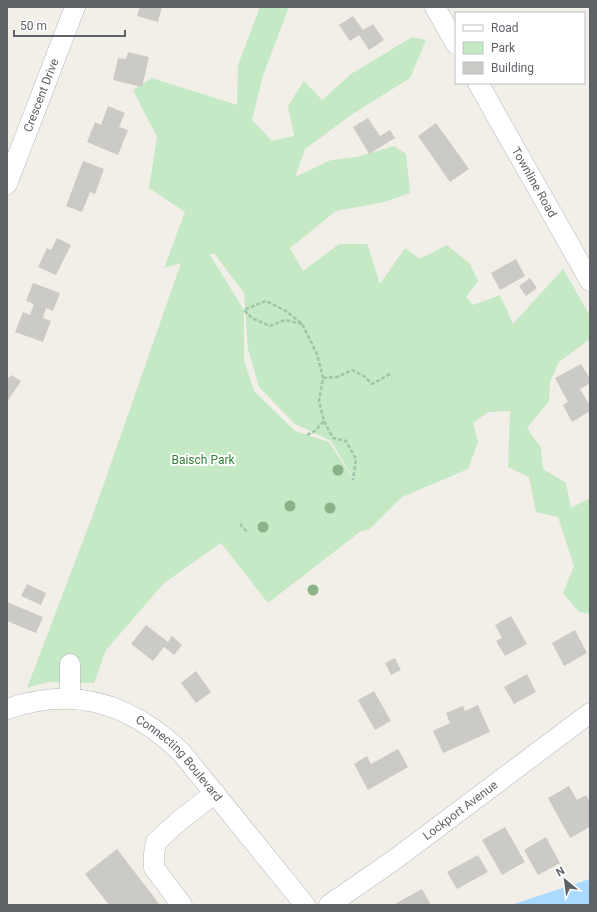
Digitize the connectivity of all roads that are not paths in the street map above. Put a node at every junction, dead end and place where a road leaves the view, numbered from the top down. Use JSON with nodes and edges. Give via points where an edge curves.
{"nodes":[{"id":1,"x":75,"y":7,"type":"edge"},
{"id":2,"x":435,"y":7,"type":"edge"},
{"id":3,"x":455,"y":42,"type":"edge"},
{"id":4,"x":479,"y":84,"type":"edge"},
{"id":5,"x":7,"y":184,"type":"edge"},
{"id":6,"x":590,"y":281,"type":"edge"},
{"id":7,"x":70,"y":664,"type":"dead end"},
{"id":8,"x":70,"y":698,"type":"junction"},
{"id":9,"x":7,"y":709,"type":"edge"},
{"id":10,"x":590,"y":713,"type":"edge"},
{"id":11,"x":215,"y":793,"type":"junction"},
{"id":12,"x":182,"y":905,"type":"edge"},
{"id":13,"x":305,"y":905,"type":"edge"},
{"id":14,"x":329,"y":905,"type":"edge"}],
"edges":[{"from":1,"to":5,"type":"street","name":"Crescent Drive"},
{"from":2,"to":3,"type":"street"},
{"from":4,"to":6,"type":"street","name":"Townline Road"},
{"from":7,"to":8,"type":"street"},
{"from":8,"to":9,"type":"street","name":"Connecting Boulevard","via":[[40,700]]},
{"from":8,"to":11,"type":"street","name":"Connecting Boulevard","via":[[108,705],[141,720],[181,752]]},
{"from":10,"to":14,"type":"street","name":"Lockport Avenue","via":[[394,860]]},
{"from":11,"to":12,"type":"street","via":[[156,842],[154,868]]},
{"from":11,"to":13,"type":"street","name":"Connecting Boulevard"}]}
